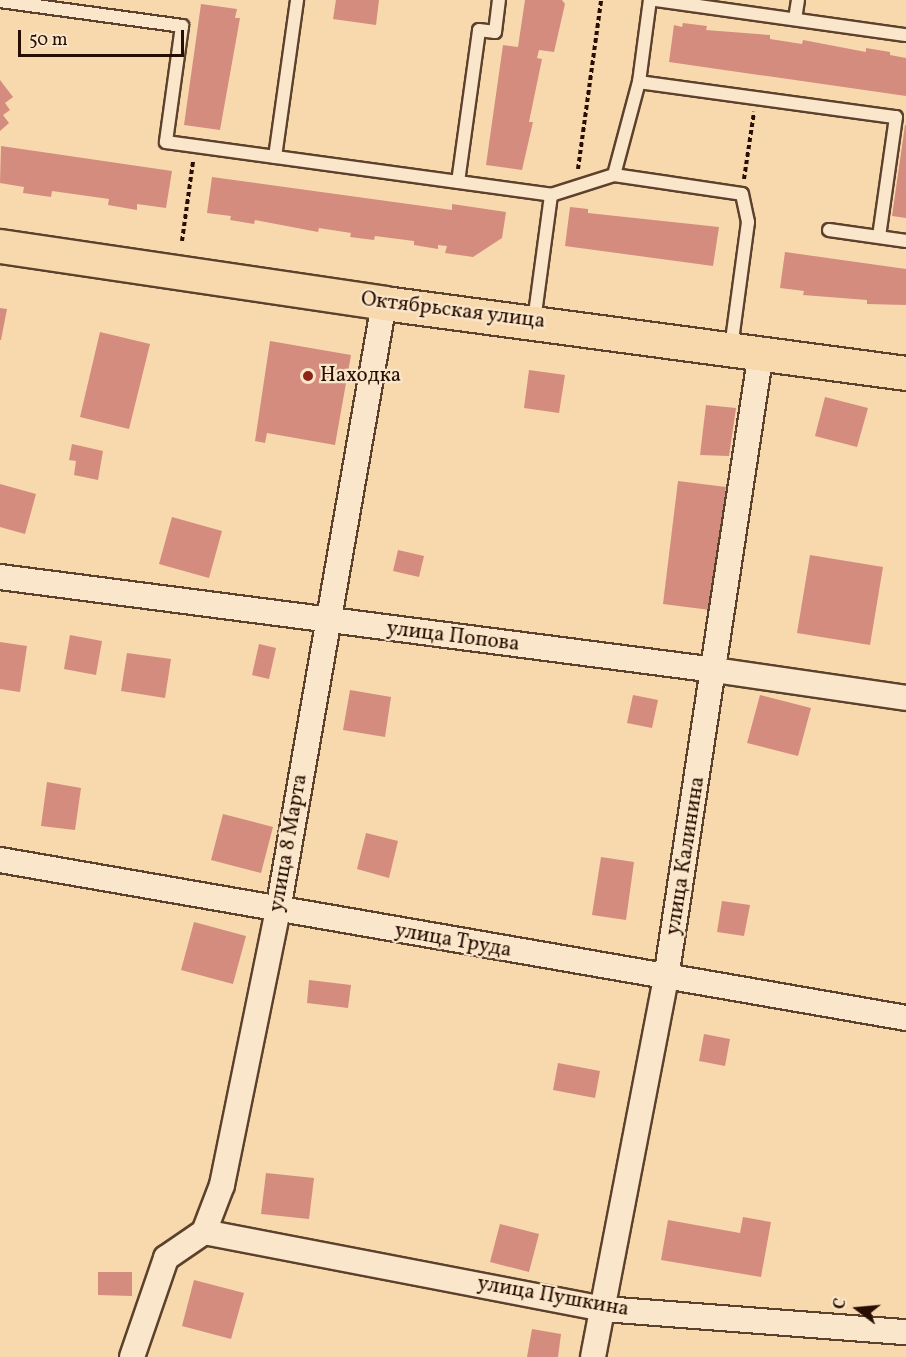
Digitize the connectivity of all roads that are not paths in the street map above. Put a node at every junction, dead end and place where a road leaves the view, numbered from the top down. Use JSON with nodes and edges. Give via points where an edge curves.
{"nodes":[{"id":1,"x":297,"y":0,"type":"edge"},
{"id":2,"x":499,"y":0,"type":"edge"},
{"id":3,"x":650,"y":0,"type":"edge"},
{"id":4,"x":656,"y":0,"type":"edge"},
{"id":5,"x":798,"y":0,"type":"edge"},
{"id":6,"x":0,"y":1,"type":"edge"},
{"id":7,"x":690,"y":2,"type":"edge"},
{"id":8,"x":795,"y":19,"type":"junction"},
{"id":9,"x":906,"y":35,"type":"edge"},
{"id":10,"x":639,"y":82,"type":"junction"},
{"id":11,"x":275,"y":157,"type":"junction"},
{"id":12,"x":614,"y":175,"type":"junction"},
{"id":13,"x":458,"y":182,"type":"junction"},
{"id":14,"x":551,"y":195,"type":"junction"},
{"id":15,"x":829,"y":230,"type":"dead end"},
{"id":16,"x":879,"y":237,"type":"junction"},
{"id":17,"x":906,"y":241,"type":"edge"},
{"id":18,"x":0,"y":246,"type":"edge"},
{"id":19,"x":384,"y":303,"type":"junction"},
{"id":20,"x":534,"y":321,"type":"junction"},
{"id":21,"x":746,"y":350,"type":"junction"},
{"id":22,"x":906,"y":373,"type":"edge"},
{"id":23,"x":0,"y":577,"type":"edge"},
{"id":24,"x":329,"y":621,"type":"junction"},
{"id":25,"x":715,"y":670,"type":"junction"},
{"id":26,"x":906,"y":698,"type":"edge"},
{"id":27,"x":0,"y":860,"type":"edge"},
{"id":28,"x":278,"y":910,"type":"junction"},
{"id":29,"x":666,"y":978,"type":"junction"},
{"id":30,"x":906,"y":1018,"type":"edge"},
{"id":31,"x":204,"y":1232,"type":"junction"},
{"id":32,"x":604,"y":1309,"type":"junction"},
{"id":33,"x":906,"y":1332,"type":"edge"},
{"id":34,"x":132,"y":1357,"type":"edge"},
{"id":35,"x":593,"y":1357,"type":"edge"}],
"edges":[{"from":1,"to":11,"type":"lane"},
{"from":2,"to":13,"type":"lane","via":[[495,32],[479,30]]},
{"from":3,"to":10,"type":"lane"},
{"from":4,"to":7,"type":"lane"},
{"from":5,"to":8,"type":"lane"},
{"from":6,"to":11,"type":"lane","via":[[182,26],[166,142]]},
{"from":7,"to":8,"type":"lane"},
{"from":8,"to":9,"type":"lane"},
{"from":10,"to":12,"type":"lane"},
{"from":10,"to":16,"type":"lane","via":[[896,117]]},
{"from":11,"to":13,"type":"lane"},
{"from":12,"to":14,"type":"lane"},
{"from":12,"to":21,"type":"lane","via":[[742,194],[748,222]]},
{"from":13,"to":14,"type":"lane"},
{"from":14,"to":20,"type":"lane"},
{"from":15,"to":16,"type":"lane"},
{"from":16,"to":17,"type":"lane"},
{"from":18,"to":19,"type":"main road","name":"Октябрьская улица"},
{"from":19,"to":20,"type":"main road","name":"Октябрьская улица"},
{"from":19,"to":24,"type":"street","name":"улица 8 Марта"},
{"from":20,"to":21,"type":"main road","name":"Октябрьская улица"},
{"from":21,"to":22,"type":"main road","name":"Октябрьская улица"},
{"from":21,"to":25,"type":"street","name":"улица Калинина"},
{"from":23,"to":24,"type":"street","name":"улица Попова"},
{"from":24,"to":25,"type":"street","name":"улица Попова"},
{"from":24,"to":28,"type":"street","name":"улица 8 Марта"},
{"from":25,"to":26,"type":"street","name":"улица Попова"},
{"from":25,"to":29,"type":"street","name":"улица Калинина"},
{"from":27,"to":28,"type":"street","name":"улица Труда"},
{"from":28,"to":29,"type":"street","name":"улица Труда"},
{"from":28,"to":31,"type":"street","name":"улица 8 Марта","via":[[222,1185]]},
{"from":29,"to":30,"type":"street","name":"улица Труда"},
{"from":29,"to":32,"type":"street","name":"улица Калинина"},
{"from":31,"to":32,"type":"street","name":"улица Пушкина"},
{"from":31,"to":34,"type":"street","via":[[166,1258]]},
{"from":32,"to":33,"type":"street","name":"улица Пушкина"},
{"from":32,"to":35,"type":"street","name":"улица Калинина"}]}
